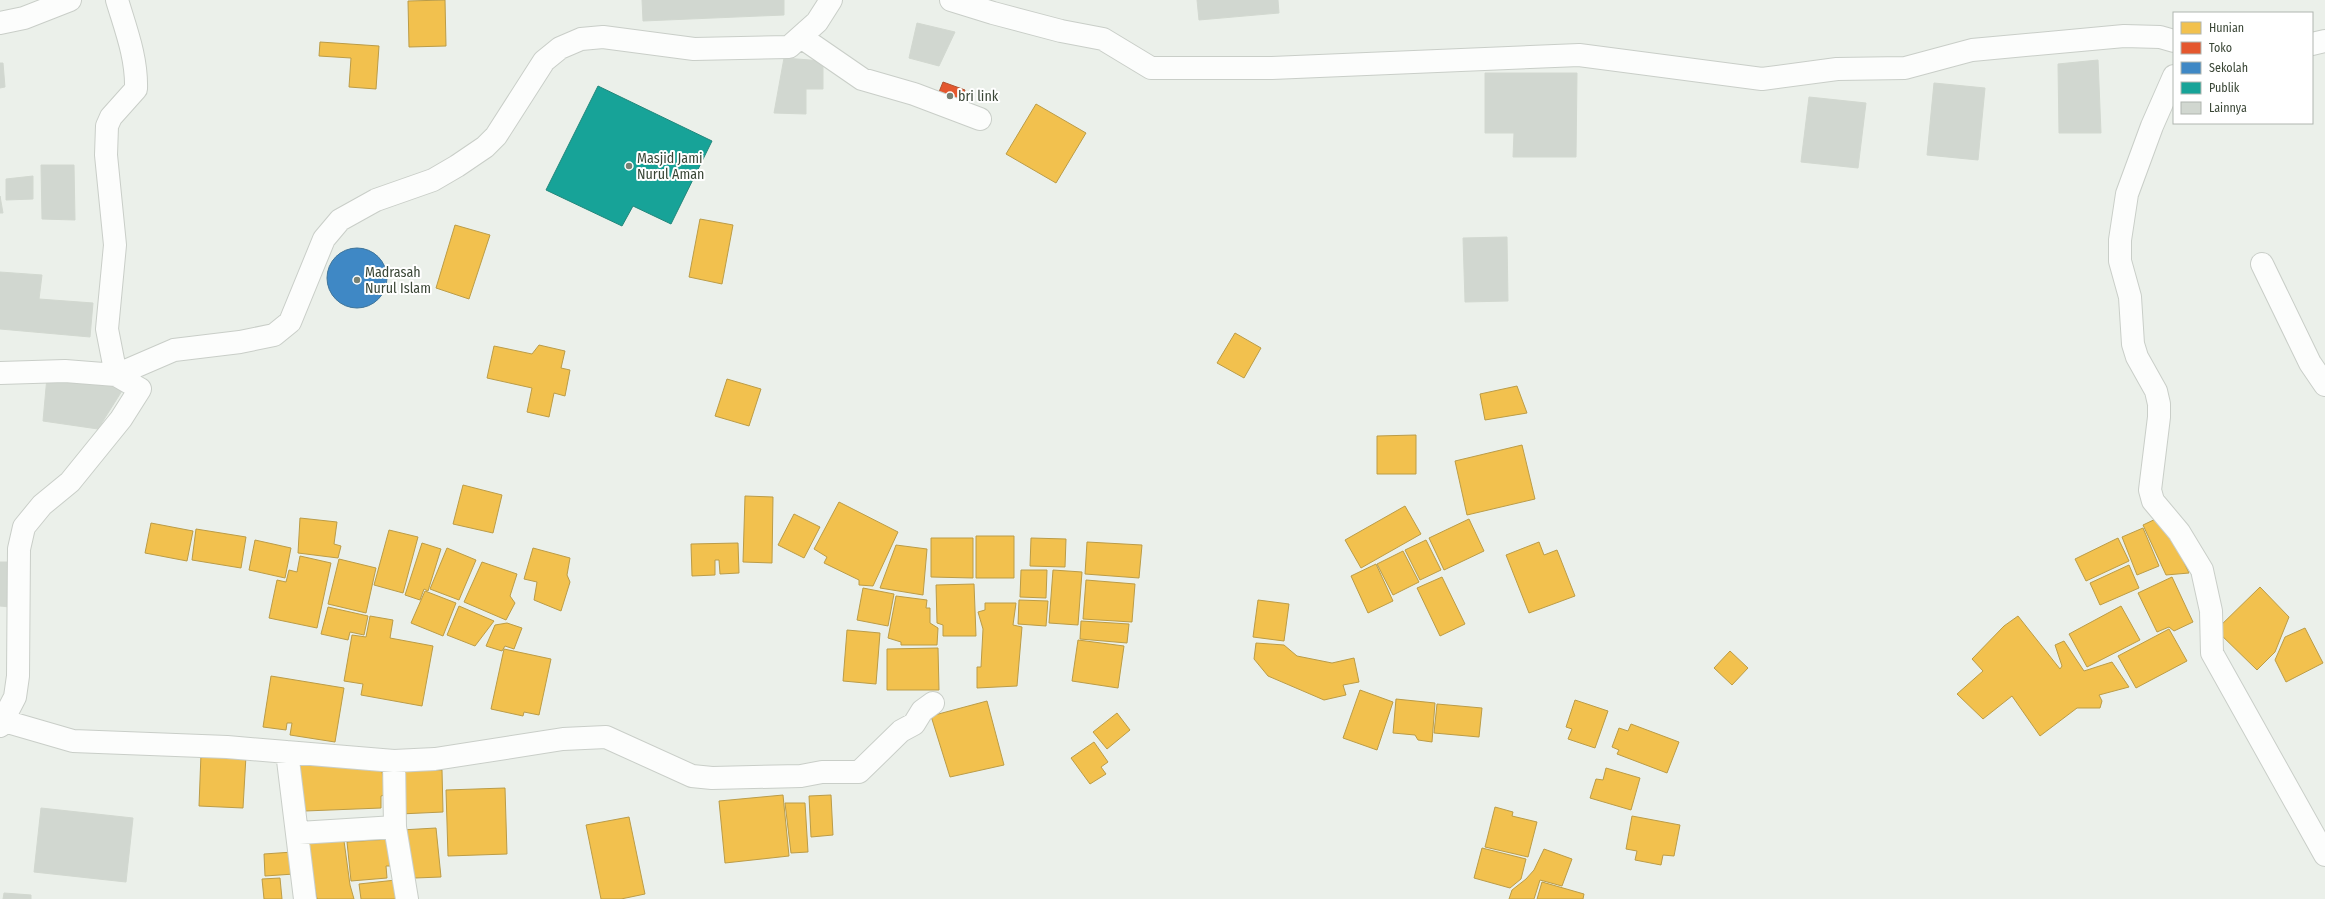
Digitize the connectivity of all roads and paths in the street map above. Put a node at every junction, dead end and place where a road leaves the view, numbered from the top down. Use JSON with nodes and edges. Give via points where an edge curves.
{"nodes":[{"id":1,"x":70,"y":0,"type":"edge"},
{"id":2,"x":117,"y":0,"type":"edge"},
{"id":3,"x":831,"y":0,"type":"edge"},
{"id":4,"x":951,"y":0,"type":"edge"},
{"id":5,"x":0,"y":23,"type":"edge"},
{"id":6,"x":801,"y":37,"type":"junction"},
{"id":7,"x":2173,"y":41,"type":"edge"},
{"id":8,"x":2325,"y":41,"type":"edge"},
{"id":9,"x":2313,"y":44,"type":"edge"},
{"id":10,"x":2173,"y":78,"type":"edge"},
{"id":11,"x":980,"y":119,"type":"dead end"},
{"id":12,"x":2262,"y":264,"type":"dead end"},
{"id":13,"x":0,"y":373,"type":"edge"},
{"id":14,"x":116,"y":375,"type":"junction"},
{"id":15,"x":2325,"y":384,"type":"edge"},
{"id":16,"x":933,"y":703,"type":"dead end"},
{"id":17,"x":2,"y":724,"type":"edge"},
{"id":18,"x":287,"y":752,"type":"junction"},
{"id":19,"x":394,"y":761,"type":"junction"},
{"id":20,"x":395,"y":827,"type":"junction"},
{"id":21,"x":298,"y":834,"type":"junction"},
{"id":22,"x":2325,"y":854,"type":"edge"},
{"id":23,"x":306,"y":899,"type":"edge"},
{"id":24,"x":407,"y":899,"type":"edge"}],
"edges":[{"from":1,"to":5,"type":"street","via":[[24,18]]},
{"from":2,"to":14,"type":"street","via":[[135,61],[136,89],[111,117],[107,126],[106,155],[115,245],[107,329]]},
{"from":3,"to":6,"type":"street","via":[[817,22]]},
{"from":4,"to":7,"type":"street","via":[[1046,27],[1103,39],[1151,68],[1272,68],[1579,55],[1762,79],[1838,69],[1905,68],[1972,50],[2124,36],[2160,37]]},
{"from":6,"to":11,"type":"street","via":[[862,79],[914,94]]},
{"from":6,"to":14,"type":"street","via":[[789,47],[694,49],[603,37],[581,39],[560,48],[544,61],[496,136],[485,147],[433,180],[376,200],[340,220],[324,239],[290,322],[274,335],[174,350]]},
{"from":8,"to":9,"type":"street"},
{"from":10,"to":22,"type":"street","via":[[2132,179],[2123,213],[2120,240],[2120,262],[2130,297],[2133,344],[2137,357],[2156,391],[2159,404],[2150,490],[2153,501],[2179,532],[2202,570],[2211,611],[2212,653]]},
{"from":12,"to":15,"type":"street","via":[[2310,363]]},
{"from":13,"to":14,"type":"street","via":[[65,371]]},
{"from":14,"to":17,"type":"street","via":[[140,389],[121,419],[70,482],[42,505],[24,527],[19,549],[18,676],[15,697]]},
{"from":16,"to":19,"type":"street","via":[[922,711],[914,724],[901,731],[859,772],[822,772],[801,776],[692,776],[606,737],[563,739],[435,759]]},
{"from":17,"to":18,"type":"street","via":[[73,741],[156,743]]},
{"from":18,"to":19,"type":"street"},
{"from":18,"to":21,"type":"street"},
{"from":19,"to":20,"type":"street"},
{"from":20,"to":21,"type":"street"},
{"from":20,"to":24,"type":"street"},
{"from":21,"to":23,"type":"street"}]}
